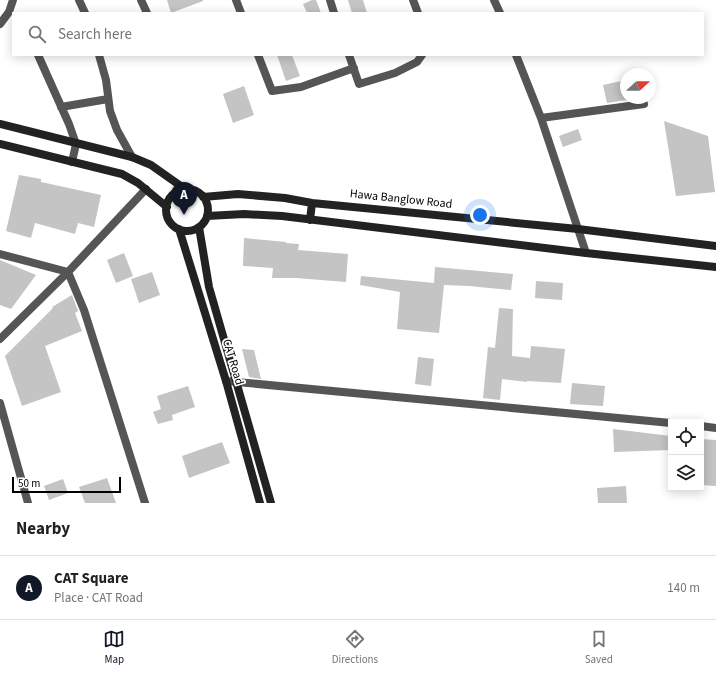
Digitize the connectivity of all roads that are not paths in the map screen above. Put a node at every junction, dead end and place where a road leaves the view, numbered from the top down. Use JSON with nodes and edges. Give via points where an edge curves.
{"nodes":[{"id":1,"x":13,"y":0,"type":"edge"},
{"id":2,"x":79,"y":0,"type":"edge"},
{"id":3,"x":141,"y":0,"type":"edge"},
{"id":4,"x":236,"y":0,"type":"edge"},
{"id":5,"x":330,"y":0,"type":"edge"},
{"id":6,"x":413,"y":0,"type":"edge"},
{"id":7,"x":494,"y":0,"type":"edge"},
{"id":8,"x":85,"y":12,"type":"edge"},
{"id":9,"x":147,"y":12,"type":"edge"},
{"id":10,"x":241,"y":12,"type":"edge"},
{"id":11,"x":334,"y":12,"type":"edge"},
{"id":12,"x":418,"y":12,"type":"edge"},
{"id":13,"x":500,"y":12,"type":"edge"},
{"id":14,"x":11,"y":14,"type":"edge"},
{"id":15,"x":0,"y":24,"type":"edge"},
{"id":16,"x":38,"y":56,"type":"edge"},
{"id":17,"x":99,"y":56,"type":"edge"},
{"id":18,"x":258,"y":56,"type":"edge"},
{"id":19,"x":349,"y":56,"type":"edge"},
{"id":20,"x":421,"y":56,"type":"edge"},
{"id":21,"x":516,"y":56,"type":"edge"},
{"id":22,"x":354,"y":68,"type":"junction"},
{"id":23,"x":108,"y":99,"type":"junction"},
{"id":24,"x":644,"y":104,"type":"dead end"},
{"id":25,"x":61,"y":107,"type":"junction"},
{"id":26,"x":541,"y":118,"type":"junction"},
{"id":27,"x":0,"y":124,"type":"edge"},
{"id":28,"x":0,"y":144,"type":"edge"},
{"id":29,"x":76,"y":144,"type":"junction"},
{"id":30,"x":132,"y":156,"type":"junction"},
{"id":31,"x":72,"y":162,"type":"junction"},
{"id":32,"x":185,"y":189,"type":"junction"},
{"id":33,"x":146,"y":190,"type":"junction"},
{"id":34,"x":204,"y":197,"type":"junction"},
{"id":35,"x":312,"y":202,"type":"junction"},
{"id":36,"x":167,"y":207,"type":"junction"},
{"id":37,"x":207,"y":216,"type":"junction"},
{"id":38,"x":310,"y":220,"type":"junction"},
{"id":39,"x":199,"y":227,"type":"junction"},
{"id":40,"x":179,"y":229,"type":"junction"},
{"id":41,"x":578,"y":229,"type":"junction"},
{"id":42,"x":716,"y":246,"type":"edge"},
{"id":43,"x":586,"y":253,"type":"junction"},
{"id":44,"x":0,"y":254,"type":"edge"},
{"id":45,"x":716,"y":267,"type":"edge"},
{"id":46,"x":68,"y":272,"type":"junction"},
{"id":47,"x":0,"y":339,"type":"edge"},
{"id":48,"x":226,"y":381,"type":"junction"},
{"id":49,"x":237,"y":382,"type":"junction"},
{"id":50,"x":0,"y":403,"type":"edge"},
{"id":51,"x":668,"y":423,"type":"edge"},
{"id":52,"x":704,"y":426,"type":"edge"},
{"id":53,"x":716,"y":428,"type":"edge"},
{"id":54,"x":28,"y":503,"type":"edge"},
{"id":55,"x":145,"y":503,"type":"edge"},
{"id":56,"x":260,"y":503,"type":"edge"},
{"id":57,"x":271,"y":503,"type":"edge"}],
"edges":[{"from":1,"to":14,"type":"street"},
{"from":2,"to":8,"type":"street"},
{"from":3,"to":9,"type":"street"},
{"from":4,"to":10,"type":"street"},
{"from":5,"to":11,"type":"street"},
{"from":6,"to":12,"type":"street"},
{"from":7,"to":13,"type":"street"},
{"from":14,"to":15,"type":"street"},
{"from":16,"to":25,"type":"street"},
{"from":17,"to":23,"type":"street"},
{"from":18,"to":22,"type":"street","via":[[272,91],[302,87]]},
{"from":19,"to":22,"type":"street"},
{"from":20,"to":22,"type":"street","via":[[417,62],[395,73],[359,84]]},
{"from":21,"to":26,"type":"street"},
{"from":23,"to":25,"type":"street"},
{"from":23,"to":30,"type":"street","via":[[117,130]]},
{"from":24,"to":26,"type":"street"},
{"from":25,"to":29,"type":"street"},
{"from":26,"to":41,"type":"street"},
{"from":27,"to":29,"type":"street"},
{"from":28,"to":31,"type":"street"},
{"from":29,"to":30,"type":"street"},
{"from":29,"to":31,"type":"street"},
{"from":30,"to":32,"type":"street","via":[[152,165]]},
{"from":31,"to":33,"type":"street","via":[[122,174]]},
{"from":32,"to":34,"type":"street","via":[[198,192]]},
{"from":32,"to":36,"type":"street","via":[[173,195]]},
{"from":33,"to":36,"type":"street"},
{"from":33,"to":46,"type":"street"},
{"from":34,"to":35,"type":"street","name":"Hawa Banglow Road","via":[[238,194]]},
{"from":34,"to":37,"type":"street","via":[[208,209]]},
{"from":35,"to":38,"type":"street"},
{"from":35,"to":41,"type":"street","name":"Hawa Banglow Road"},
{"from":36,"to":40,"type":"street","via":[[169,220]]},
{"from":37,"to":38,"type":"street","via":[[244,214]]},
{"from":37,"to":39,"type":"street"},
{"from":38,"to":43,"type":"street"},
{"from":39,"to":40,"type":"street","via":[[186,231]]},
{"from":39,"to":49,"type":"street","name":"CAT Road","via":[[210,287]]},
{"from":40,"to":48,"type":"street","name":"CAT Road"},
{"from":41,"to":42,"type":"street","name":"Hawa Banglow Road"},
{"from":41,"to":43,"type":"street"},
{"from":43,"to":45,"type":"street"},
{"from":44,"to":46,"type":"street"},
{"from":46,"to":47,"type":"street"},
{"from":46,"to":55,"type":"street","via":[[84,310]]},
{"from":48,"to":49,"type":"street"},
{"from":48,"to":56,"type":"street","name":"CAT Road"},
{"from":49,"to":51,"type":"street"},
{"from":49,"to":57,"type":"street","name":"CAT Road"},
{"from":50,"to":54,"type":"street"},
{"from":52,"to":53,"type":"street"}]}
